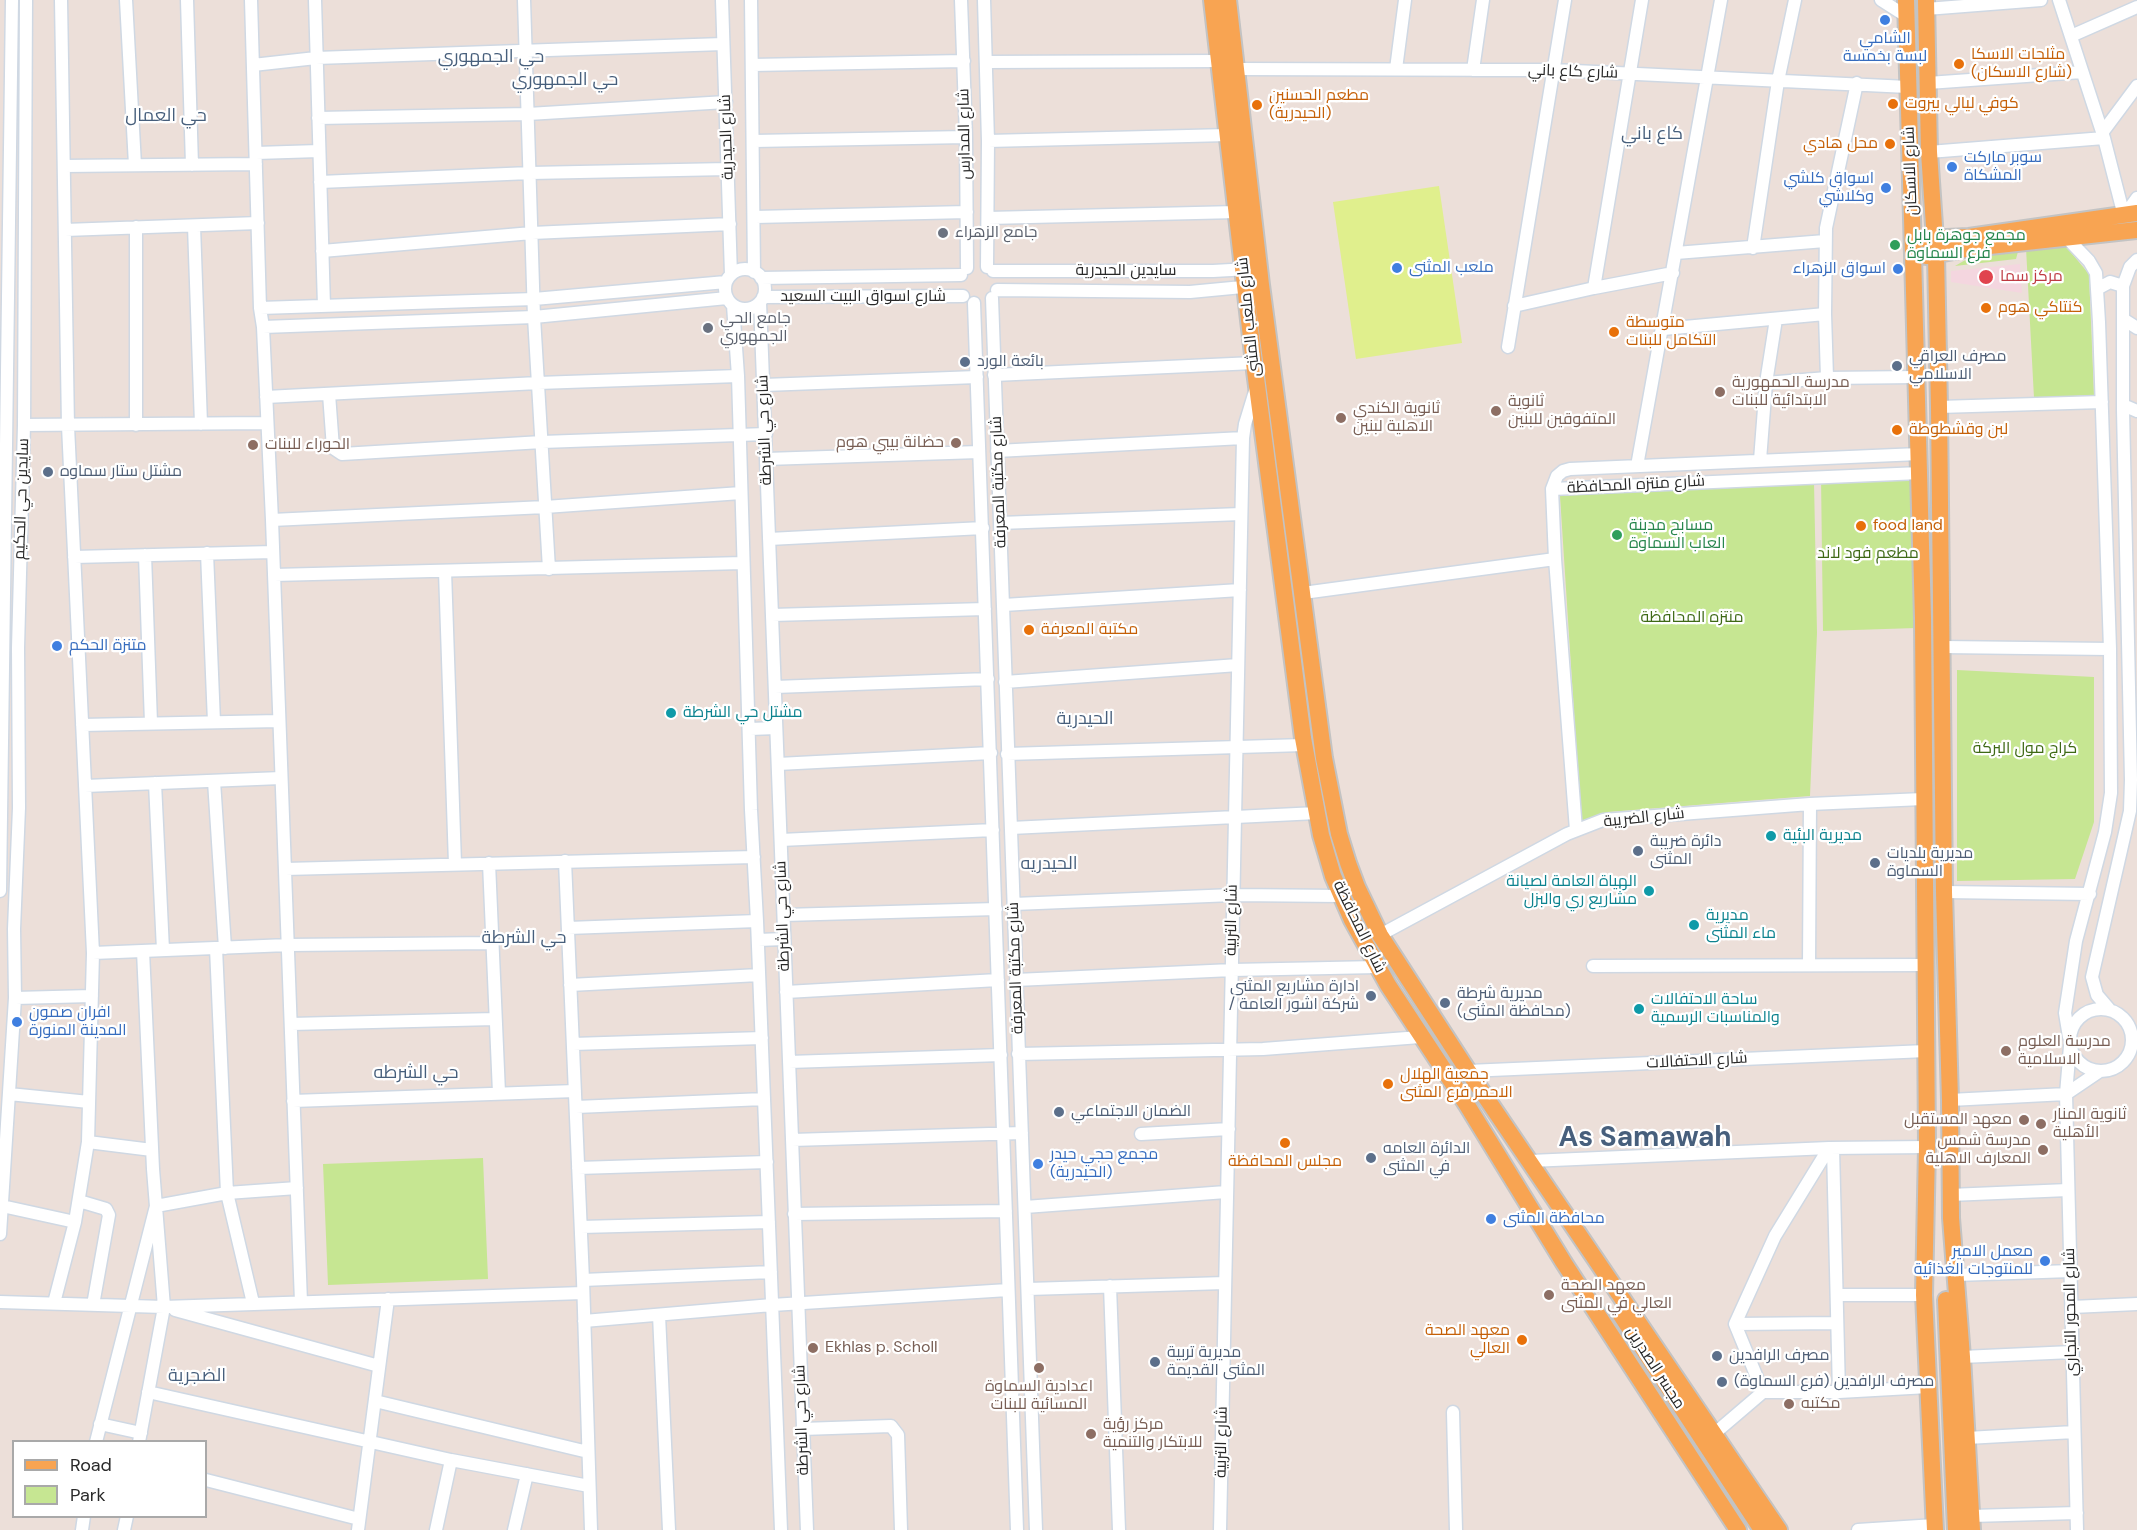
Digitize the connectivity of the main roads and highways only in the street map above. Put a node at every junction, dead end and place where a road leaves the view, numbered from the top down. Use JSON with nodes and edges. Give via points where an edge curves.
{"nodes":[{"id":1,"x":1212,"y":0,"type":"edge"},
{"id":2,"x":1228,"y":0,"type":"edge"},
{"id":3,"x":1926,"y":5,"type":"edge"},
{"id":4,"x":1906,"y":8,"type":"edge"},
{"id":5,"x":1931,"y":193,"type":"junction"},
{"id":6,"x":2130,"y":214,"type":"edge"},
{"id":7,"x":2137,"y":230,"type":"edge"},
{"id":8,"x":1970,"y":242,"type":"junction"},
{"id":9,"x":1926,"y":252,"type":"junction"},
{"id":10,"x":1253,"y":278,"type":"junction"},
{"id":11,"x":1937,"y":319,"type":"junction"},
{"id":12,"x":1306,"y":631,"type":"junction"},
{"id":13,"x":1289,"y":634,"type":"junction"},
{"id":14,"x":1533,"y":1167,"type":"junction"},
{"id":15,"x":1517,"y":1186,"type":"junction"},
{"id":16,"x":1951,"y":1218,"type":"junction"},
{"id":17,"x":1558,"y":1228,"type":"junction"},
{"id":18,"x":1935,"y":1292,"type":"junction"},
{"id":19,"x":1971,"y":1523,"type":"edge"},
{"id":20,"x":1938,"y":1528,"type":"edge"},
{"id":21,"x":1738,"y":1530,"type":"edge"},
{"id":22,"x":1750,"y":1530,"type":"edge"},
{"id":23,"x":1761,"y":1530,"type":"edge"},
{"id":24,"x":1779,"y":1530,"type":"edge"},
{"id":25,"x":1956,"y":1530,"type":"edge"}],
"edges":[{"from":1,"to":10,"type":"main road","name":"شارع ملعب المثنى","via":[[1238,212]]},
{"from":2,"to":10,"type":"main road","name":"شارع ملعب المثنى"},
{"from":3,"to":5,"type":"main road","name":"شارع الاسكان"},
{"from":4,"to":9,"type":"main road","name":"شارع الاسكان","via":[[1912,239]]},
{"from":5,"to":8,"type":"main road","via":[[1939,217],[1950,232]]},
{"from":5,"to":9,"type":"main road","name":"شارع الاسكان"},
{"from":6,"to":8,"type":"main road"},
{"from":7,"to":8,"type":"main road"},
{"from":8,"to":9,"type":"main road"},
{"from":8,"to":11,"type":"main road","via":[[1948,263]]},
{"from":9,"to":11,"type":"main road"},
{"from":9,"to":18,"type":"main road","name":"شارع الاسكان","via":[[1916,377],[1923,618],[1927,1205]]},
{"from":10,"to":12,"type":"main road","name":"شارع ملعب المثنى"},
{"from":10,"to":13,"type":"main road","name":"شارع ملعب المثنى","via":[[1254,363]]},
{"from":11,"to":16,"type":"main road"},
{"from":12,"to":13,"type":"main road"},
{"from":12,"to":14,"type":"main road","name":"شارع المحافظة","via":[[1339,834],[1357,887],[1380,935]]},
{"from":13,"to":15,"type":"main road","name":"شارع المحافظة","via":[[1317,813],[1341,896],[1420,1037]]},
{"from":14,"to":17,"type":"main road","name":"مجسر الصدرين"},
{"from":14,"to":24,"type":"main road"},
{"from":15,"to":17,"type":"main road","name":"مجسر الصدرين"},
{"from":15,"to":21,"type":"main road"},
{"from":16,"to":18,"type":"main road"},
{"from":16,"to":19,"type":"main road"},
{"from":17,"to":22,"type":"main road","name":"مجسر الصدرين"},
{"from":17,"to":23,"type":"main road","name":"مجسر الصدرين"},
{"from":18,"to":20,"type":"main road"},
{"from":18,"to":20,"type":"main road","via":[[1928,1387]]},
{"from":18,"to":25,"type":"main road"}]}
